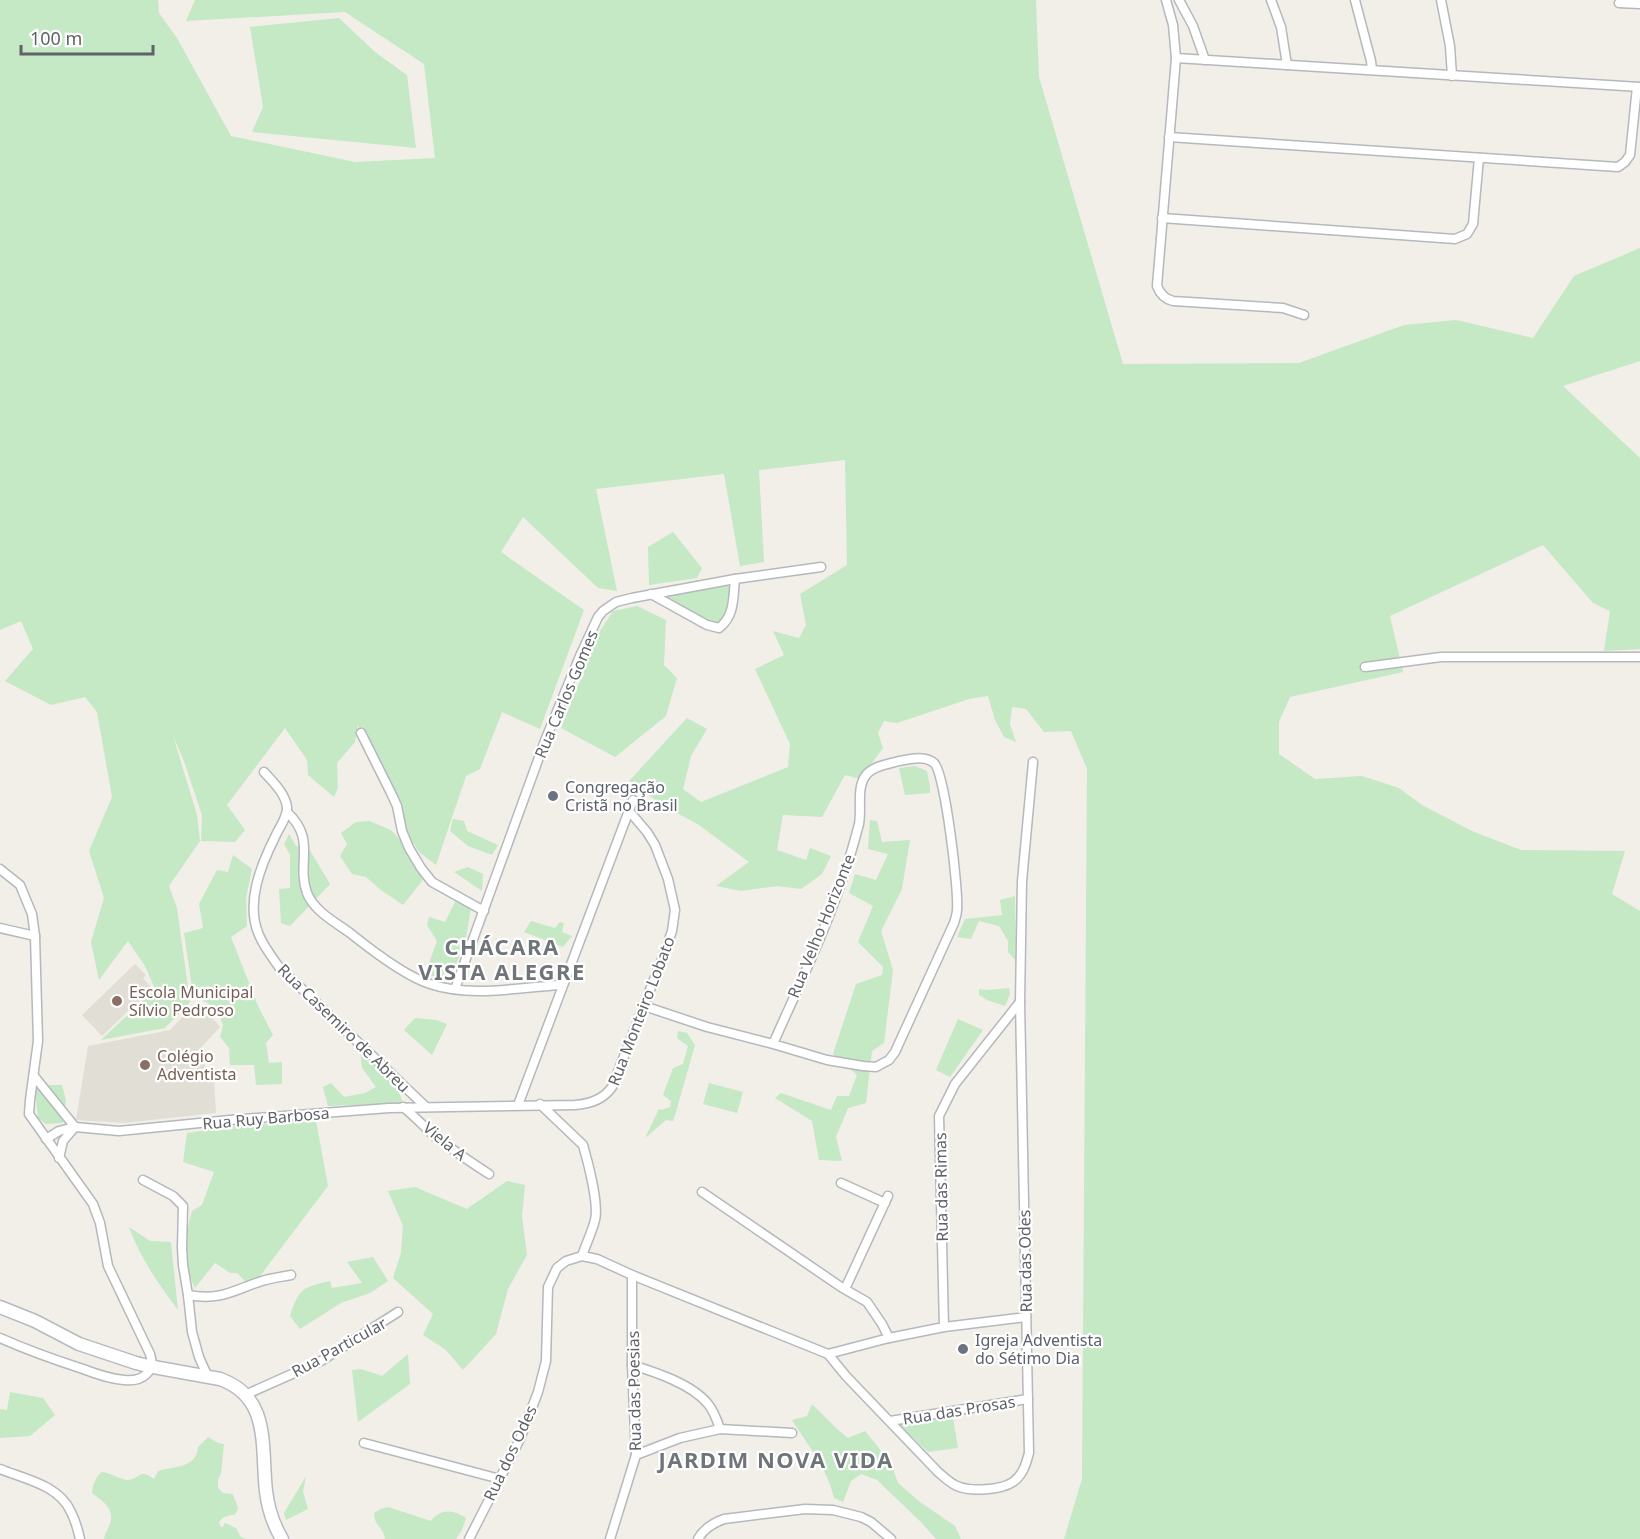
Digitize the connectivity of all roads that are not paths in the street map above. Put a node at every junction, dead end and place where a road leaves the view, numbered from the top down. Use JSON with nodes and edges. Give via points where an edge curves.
{"nodes":[{"id":1,"x":1166,"y":0,"type":"edge"},
{"id":2,"x":1179,"y":0,"type":"edge"},
{"id":3,"x":1271,"y":0,"type":"edge"},
{"id":4,"x":1355,"y":0,"type":"edge"},
{"id":5,"x":1442,"y":0,"type":"edge"},
{"id":6,"x":1619,"y":3,"type":"dead end"},
{"id":7,"x":1640,"y":4,"type":"edge"},
{"id":8,"x":1176,"y":58,"type":"junction"},
{"id":9,"x":1205,"y":60,"type":"junction"},
{"id":10,"x":1287,"y":65,"type":"junction"},
{"id":11,"x":1371,"y":70,"type":"junction"},
{"id":12,"x":1452,"y":76,"type":"junction"},
{"id":13,"x":1638,"y":87,"type":"edge"},
{"id":14,"x":1169,"y":138,"type":"junction"},
{"id":15,"x":1479,"y":158,"type":"junction"},
{"id":16,"x":1162,"y":218,"type":"junction"},
{"id":17,"x":1304,"y":315,"type":"dead end"},
{"id":18,"x":821,"y":567,"type":"dead end"},
{"id":19,"x":735,"y":579,"type":"junction"},
{"id":20,"x":651,"y":594,"type":"junction"},
{"id":21,"x":1640,"y":657,"type":"edge"},
{"id":22,"x":1365,"y":667,"type":"dead end"},
{"id":23,"x":361,"y":733,"type":"dead end"},
{"id":24,"x":1034,"y":762,"type":"dead end"},
{"id":25,"x":264,"y":772,"type":"dead end"},
{"id":26,"x":633,"y":800,"type":"dead end"},
{"id":27,"x":629,"y":811,"type":"junction"},
{"id":28,"x":287,"y":812,"type":"junction"},
{"id":29,"x":0,"y":869,"type":"edge"},
{"id":30,"x":484,"y":911,"type":"junction"},
{"id":31,"x":0,"y":928,"type":"edge"},
{"id":32,"x":35,"y":936,"type":"junction"},
{"id":33,"x":562,"y":985,"type":"junction"},
{"id":34,"x":455,"y":989,"type":"junction"},
{"id":35,"x":1020,"y":1002,"type":"junction"},
{"id":36,"x":644,"y":1006,"type":"junction"},
{"id":37,"x":773,"y":1044,"type":"junction"},
{"id":38,"x":35,"y":1078,"type":"junction"},
{"id":39,"x":540,"y":1104,"type":"junction"},
{"id":40,"x":518,"y":1105,"type":"junction"},
{"id":41,"x":403,"y":1107,"type":"junction"},
{"id":42,"x":426,"y":1107,"type":"junction"},
{"id":43,"x":75,"y":1127,"type":"junction"},
{"id":44,"x":46,"y":1139,"type":"junction"},
{"id":45,"x":59,"y":1158,"type":"junction"},
{"id":46,"x":489,"y":1174,"type":"dead end"},
{"id":47,"x":143,"y":1180,"type":"dead end"},
{"id":48,"x":841,"y":1183,"type":"dead end"},
{"id":49,"x":702,"y":1191,"type":"dead end"},
{"id":50,"x":582,"y":1256,"type":"junction"},
{"id":51,"x":291,"y":1275,"type":"dead end"},
{"id":52,"x":632,"y":1275,"type":"junction"},
{"id":53,"x":845,"y":1289,"type":"junction"},
{"id":54,"x":188,"y":1294,"type":"junction"},
{"id":55,"x":0,"y":1307,"type":"edge"},
{"id":56,"x":398,"y":1312,"type":"dead end"},
{"id":57,"x":1026,"y":1317,"type":"junction"},
{"id":58,"x":944,"y":1327,"type":"junction"},
{"id":59,"x":0,"y":1338,"type":"edge"},
{"id":60,"x":889,"y":1338,"type":"junction"},
{"id":61,"x":828,"y":1354,"type":"junction"},
{"id":62,"x":632,"y":1365,"type":"junction"},
{"id":63,"x":152,"y":1366,"type":"junction"},
{"id":64,"x":207,"y":1376,"type":"junction"},
{"id":65,"x":245,"y":1395,"type":"junction"},
{"id":66,"x":1028,"y":1399,"type":"junction"},
{"id":67,"x":890,"y":1421,"type":"junction"},
{"id":68,"x":720,"y":1429,"type":"junction"},
{"id":69,"x":792,"y":1433,"type":"dead end"},
{"id":70,"x":364,"y":1443,"type":"dead end"},
{"id":71,"x":636,"y":1455,"type":"junction"},
{"id":72,"x":0,"y":1469,"type":"edge"},
{"id":73,"x":500,"y":1479,"type":"junction"},
{"id":74,"x":80,"y":1539,"type":"edge"},
{"id":75,"x":282,"y":1539,"type":"edge"},
{"id":76,"x":469,"y":1539,"type":"edge"},
{"id":77,"x":610,"y":1539,"type":"edge"},
{"id":78,"x":698,"y":1539,"type":"edge"},
{"id":79,"x":891,"y":1539,"type":"edge"}],
"edges":[{"from":1,"to":8,"type":"street"},
{"from":2,"to":9,"type":"street"},
{"from":3,"to":10,"type":"street","via":[[1281,27]]},
{"from":4,"to":11,"type":"street"},
{"from":5,"to":12,"type":"street"},
{"from":6,"to":7,"type":"street"},
{"from":8,"to":9,"type":"street"},
{"from":8,"to":14,"type":"street"},
{"from":9,"to":10,"type":"street"},
{"from":10,"to":11,"type":"street"},
{"from":11,"to":12,"type":"street"},
{"from":12,"to":13,"type":"street"},
{"from":13,"to":15,"type":"street","via":[[1631,151],[1622,165]]},
{"from":14,"to":15,"type":"street"},
{"from":14,"to":16,"type":"street"},
{"from":15,"to":16,"type":"street","via":[[1473,224],[1467,234],[1455,239]]},
{"from":16,"to":17,"type":"street","via":[[1157,286],[1164,297],[1173,301],[1283,308]]},
{"from":18,"to":19,"type":"street","name":"Rua Carlos Gomes"},
{"from":19,"to":20,"type":"street","name":"Rua Carlos Gomes"},
{"from":19,"to":20,"type":"street","via":[[730,615],[719,628]]},
{"from":20,"to":30,"type":"street","name":"Rua Carlos Gomes","via":[[609,605],[598,617],[546,738]]},
{"from":21,"to":22,"type":"street","via":[[1441,657]]},
{"from":23,"to":30,"type":"street","via":[[397,806],[409,848],[422,868],[432,882]]},
{"from":24,"to":35,"type":"street","name":"Rua das Odes","via":[[1022,881]]},
{"from":25,"to":28,"type":"street","via":[[282,794]]},
{"from":26,"to":27,"type":"street"},
{"from":27,"to":33,"type":"street"},
{"from":27,"to":36,"type":"street","name":"Rua Monteiro Lobato","via":[[655,845],[675,910],[672,931]]},
{"from":28,"to":34,"type":"street","via":[[301,828],[304,877],[317,908],[404,971],[432,985]]},
{"from":28,"to":42,"type":"street","name":"Rua Casemiro de Abreu","via":[[268,852],[255,894],[258,934],[279,967]]},
{"from":29,"to":32,"type":"street","via":[[20,885],[32,914]]},
{"from":30,"to":34,"type":"street","name":"Rua Carlos Gomes"},
{"from":31,"to":32,"type":"street"},
{"from":32,"to":38,"type":"street"},
{"from":33,"to":34,"type":"street","via":[[485,991]]},
{"from":33,"to":40,"type":"street"},
{"from":35,"to":57,"type":"street","name":"Rua das Odes"},
{"from":35,"to":58,"type":"street","name":"Rua das Rimas","via":[[955,1084],[939,1116]]},
{"from":36,"to":37,"type":"street","name":"Rua Velho Horizonte"},
{"from":36,"to":39,"type":"street","name":"Rua Monteiro Lobato","via":[[608,1094],[585,1104]]},
{"from":37,"to":37,"type":"street","name":"Rua Velho Horizonte","via":[[827,1060],[876,1067],[895,1052],[957,911],[942,784],[937,767],[928,759],[888,764],[869,771],[862,781],[858,825],[849,859]]},
{"from":38,"to":43,"type":"street"},
{"from":38,"to":44,"type":"street","via":[[29,1114]]},
{"from":39,"to":40,"type":"street","name":"Rua Monteiro Lobato"},
{"from":39,"to":50,"type":"street","via":[[583,1145],[586,1153],[596,1215]]},
{"from":40,"to":42,"type":"street","name":"Rua Ruy Barbosa"},
{"from":41,"to":42,"type":"street","name":"Rua Ruy Barbosa"},
{"from":41,"to":43,"type":"street","name":"Rua Ruy Barbosa","via":[[141,1130]]},
{"from":41,"to":46,"type":"street","name":"Viela A"},
{"from":43,"to":44,"type":"street"},
{"from":43,"to":45,"type":"street","via":[[63,1141]]},
{"from":44,"to":45,"type":"street"},
{"from":45,"to":63,"type":"street","via":[[93,1204],[108,1266],[150,1354]]},
{"from":47,"to":54,"type":"street","via":[[183,1206],[182,1248]]},
{"from":48,"to":53,"type":"street","via":[[886,1200]]},
{"from":49,"to":53,"type":"street"},
{"from":50,"to":52,"type":"street"},
{"from":50,"to":73,"type":"street","name":"Rua dos Odes","via":[[557,1268],[548,1287],[543,1374]]},
{"from":51,"to":54,"type":"street","via":[[222,1296]]},
{"from":52,"to":61,"type":"street","name":"Rua das Odes"},
{"from":52,"to":62,"type":"street","name":"Rua das Poesias"},
{"from":53,"to":60,"type":"street","via":[[867,1302]]},
{"from":54,"to":64,"type":"street","via":[[192,1332]]},
{"from":55,"to":63,"type":"main road","via":[[79,1344]]},
{"from":56,"to":65,"type":"street","name":"Rua Particular","via":[[321,1361]]},
{"from":57,"to":58,"type":"street"},
{"from":57,"to":66,"type":"street","name":"Rua das Odes"},
{"from":58,"to":60,"type":"street"},
{"from":59,"to":63,"type":"street","via":[[116,1379],[134,1380]]},
{"from":60,"to":61,"type":"street"},
{"from":61,"to":67,"type":"street","name":"Rua das Odes"},
{"from":62,"to":68,"type":"street","via":[[696,1394],[714,1412]]},
{"from":62,"to":71,"type":"street","name":"Rua das Poesias"},
{"from":63,"to":64,"type":"main road"},
{"from":64,"to":65,"type":"main road","via":[[231,1383]]},
{"from":65,"to":75,"type":"main road","via":[[261,1425],[266,1494]]},
{"from":66,"to":67,"type":"street","name":"Rua das Prosas"},
{"from":66,"to":67,"type":"street","name":"Rua das Odes","via":[[1029,1453],[1022,1473],[1012,1483],[985,1490],[955,1485]]},
{"from":68,"to":69,"type":"street"},
{"from":68,"to":71,"type":"street","via":[[680,1438]]},
{"from":70,"to":73,"type":"street"},
{"from":71,"to":77,"type":"street","name":"Rua das Poesias"},
{"from":72,"to":74,"type":"street","via":[[56,1492],[70,1509]]},
{"from":73,"to":76,"type":"street","name":"Rua dos Odes"},
{"from":78,"to":79,"type":"street","via":[[712,1523],[724,1519],[805,1509],[853,1514],[871,1522]]}]}
